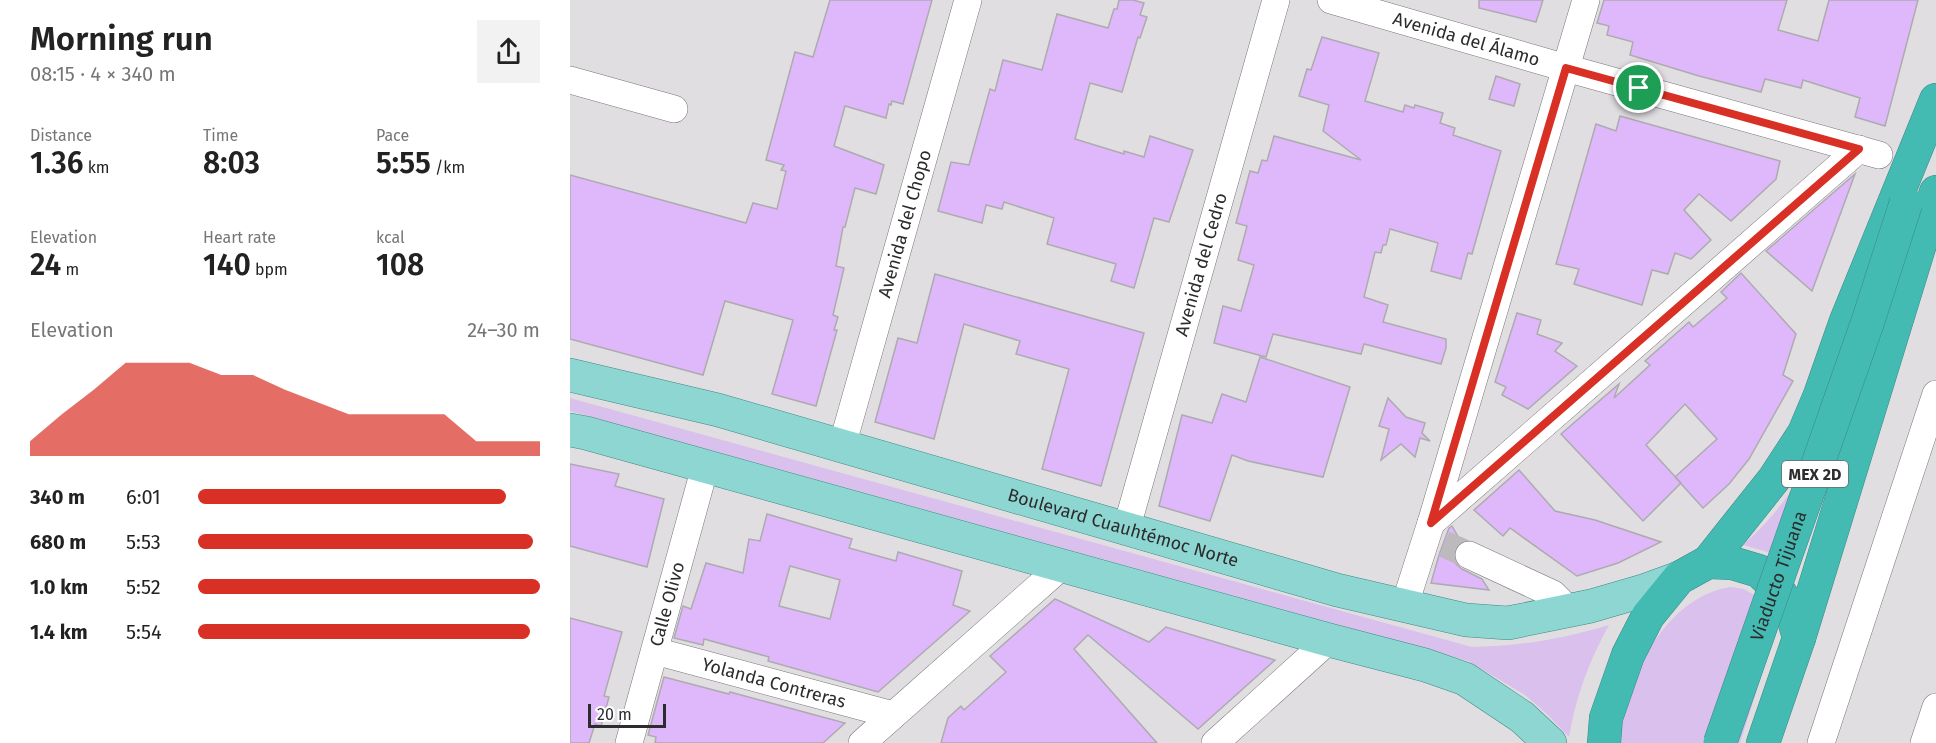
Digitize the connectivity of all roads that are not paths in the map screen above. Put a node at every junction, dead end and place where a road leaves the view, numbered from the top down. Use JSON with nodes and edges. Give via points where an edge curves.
{"nodes":[{"id":1,"x":968,"y":0,"type":"edge"},
{"id":2,"x":1276,"y":0,"type":"edge"},
{"id":3,"x":1331,"y":0,"type":"edge"},
{"id":4,"x":1586,"y":0,"type":"edge"},
{"id":5,"x":1566,"y":68,"type":"junction"},
{"id":6,"x":570,"y":80,"type":"edge"},
{"id":7,"x":1936,"y":100,"type":"edge"},
{"id":8,"x":674,"y":109,"type":"dead end"},
{"id":9,"x":1936,"y":109,"type":"edge"},
{"id":10,"x":1936,"y":192,"type":"edge"},
{"id":11,"x":570,"y":375,"type":"edge"},
{"id":12,"x":1936,"y":394,"type":"edge"},
{"id":13,"x":570,"y":430,"type":"edge"},
{"id":14,"x":842,"y":446,"type":"junction"},
{"id":15,"x":705,"y":466,"type":"junction"},
{"id":16,"x":1126,"y":530,"type":"junction"},
{"id":17,"x":1434,"y":534,"type":"junction"},
{"id":18,"x":1469,"y":555,"type":"tunnel mouth"},
{"id":19,"x":1708,"y":562,"type":"junction"},
{"id":20,"x":1063,"y":565,"type":"junction"},
{"id":21,"x":1679,"y":578,"type":"junction"},
{"id":22,"x":1404,"y":607,"type":"junction"},
{"id":23,"x":1569,"y":610,"type":"junction"},
{"id":24,"x":1799,"y":638,"type":"junction"},
{"id":25,"x":1329,"y":640,"type":"junction"},
{"id":26,"x":655,"y":651,"type":"junction"},
{"id":27,"x":1936,"y":707,"type":"edge"},
{"id":28,"x":893,"y":715,"type":"junction"},
{"id":29,"x":629,"y":743,"type":"edge"},
{"id":30,"x":862,"y":743,"type":"edge"},
{"id":31,"x":1215,"y":743,"type":"edge"},
{"id":32,"x":1550,"y":743,"type":"edge"},
{"id":33,"x":1604,"y":743,"type":"edge"},
{"id":34,"x":1720,"y":743,"type":"edge"},
{"id":35,"x":1763,"y":743,"type":"edge"},
{"id":36,"x":1821,"y":743,"type":"edge"},
{"id":37,"x":1924,"y":743,"type":"edge"}],
"edges":[{"from":1,"to":14,"type":"street","name":"Avenida del Chopo"},
{"from":2,"to":16,"type":"street","name":"Avenida del Cedro"},
{"from":3,"to":5,"type":"street","name":"Avenida del Álamo"},
{"from":4,"to":5,"type":"street"},
{"from":5,"to":17,"type":"street"},
{"from":5,"to":17,"type":"street","name":"Avenida del Álamo","via":[[1869,152]]},
{"from":6,"to":8,"type":"street"},
{"from":7,"to":19,"type":"highway","number":"MEX 2D","via":[[1804,433],[1774,479]]},
{"from":9,"to":34,"type":"highway","name":"Viaducto Tijuana","number":"MEX 2D","bridge":true,"via":[[1868,321]]},
{"from":10,"to":24,"type":"highway","name":"Viaducto Tijuana","number":"MEX 2D"},
{"from":11,"to":14,"type":"main road","name":"Boulevard Cuauhtémoc Norte","via":[[718,410]]},
{"from":12,"to":36,"type":"street"},
{"from":13,"to":15,"type":"main road"},
{"from":14,"to":16,"type":"main road","name":"Boulevard Cuauhtémoc Norte"},
{"from":15,"to":20,"type":"main road"},
{"from":15,"to":26,"type":"street","name":"Calle Olivo"},
{"from":16,"to":22,"type":"main road","name":"Boulevard Cuauhtémoc Norte"},
{"from":17,"to":22,"type":"street"},
{"from":18,"to":23,"type":"street","via":[[1553,594]]},
{"from":19,"to":21,"type":"highway","number":"MEX 2D"},
{"from":19,"to":24,"type":"highway","via":[[1732,563],[1759,571],[1791,609]]},
{"from":20,"to":25,"type":"main road"},
{"from":20,"to":28,"type":"street"},
{"from":21,"to":23,"type":"main road","name":"Boulevard Cuauhtémoc Norte","via":[[1635,594]]},
{"from":21,"to":33,"type":"highway","number":"MEX 2D","via":[[1648,616],[1628,656],[1606,718]]},
{"from":22,"to":23,"type":"main road","name":"Boulevard Cuauhtémoc Norte","via":[[1466,620],[1508,623]]},
{"from":24,"to":35,"type":"highway","number":"MEX 2D"},
{"from":25,"to":31,"type":"street"},
{"from":25,"to":32,"type":"main road","via":[[1425,665],[1465,680],[1522,717]]},
{"from":26,"to":28,"type":"street","name":"Yolanda Contreras"},
{"from":26,"to":29,"type":"street","name":"Calle Olivo"},
{"from":27,"to":37,"type":"street"},
{"from":28,"to":30,"type":"street"}]}
